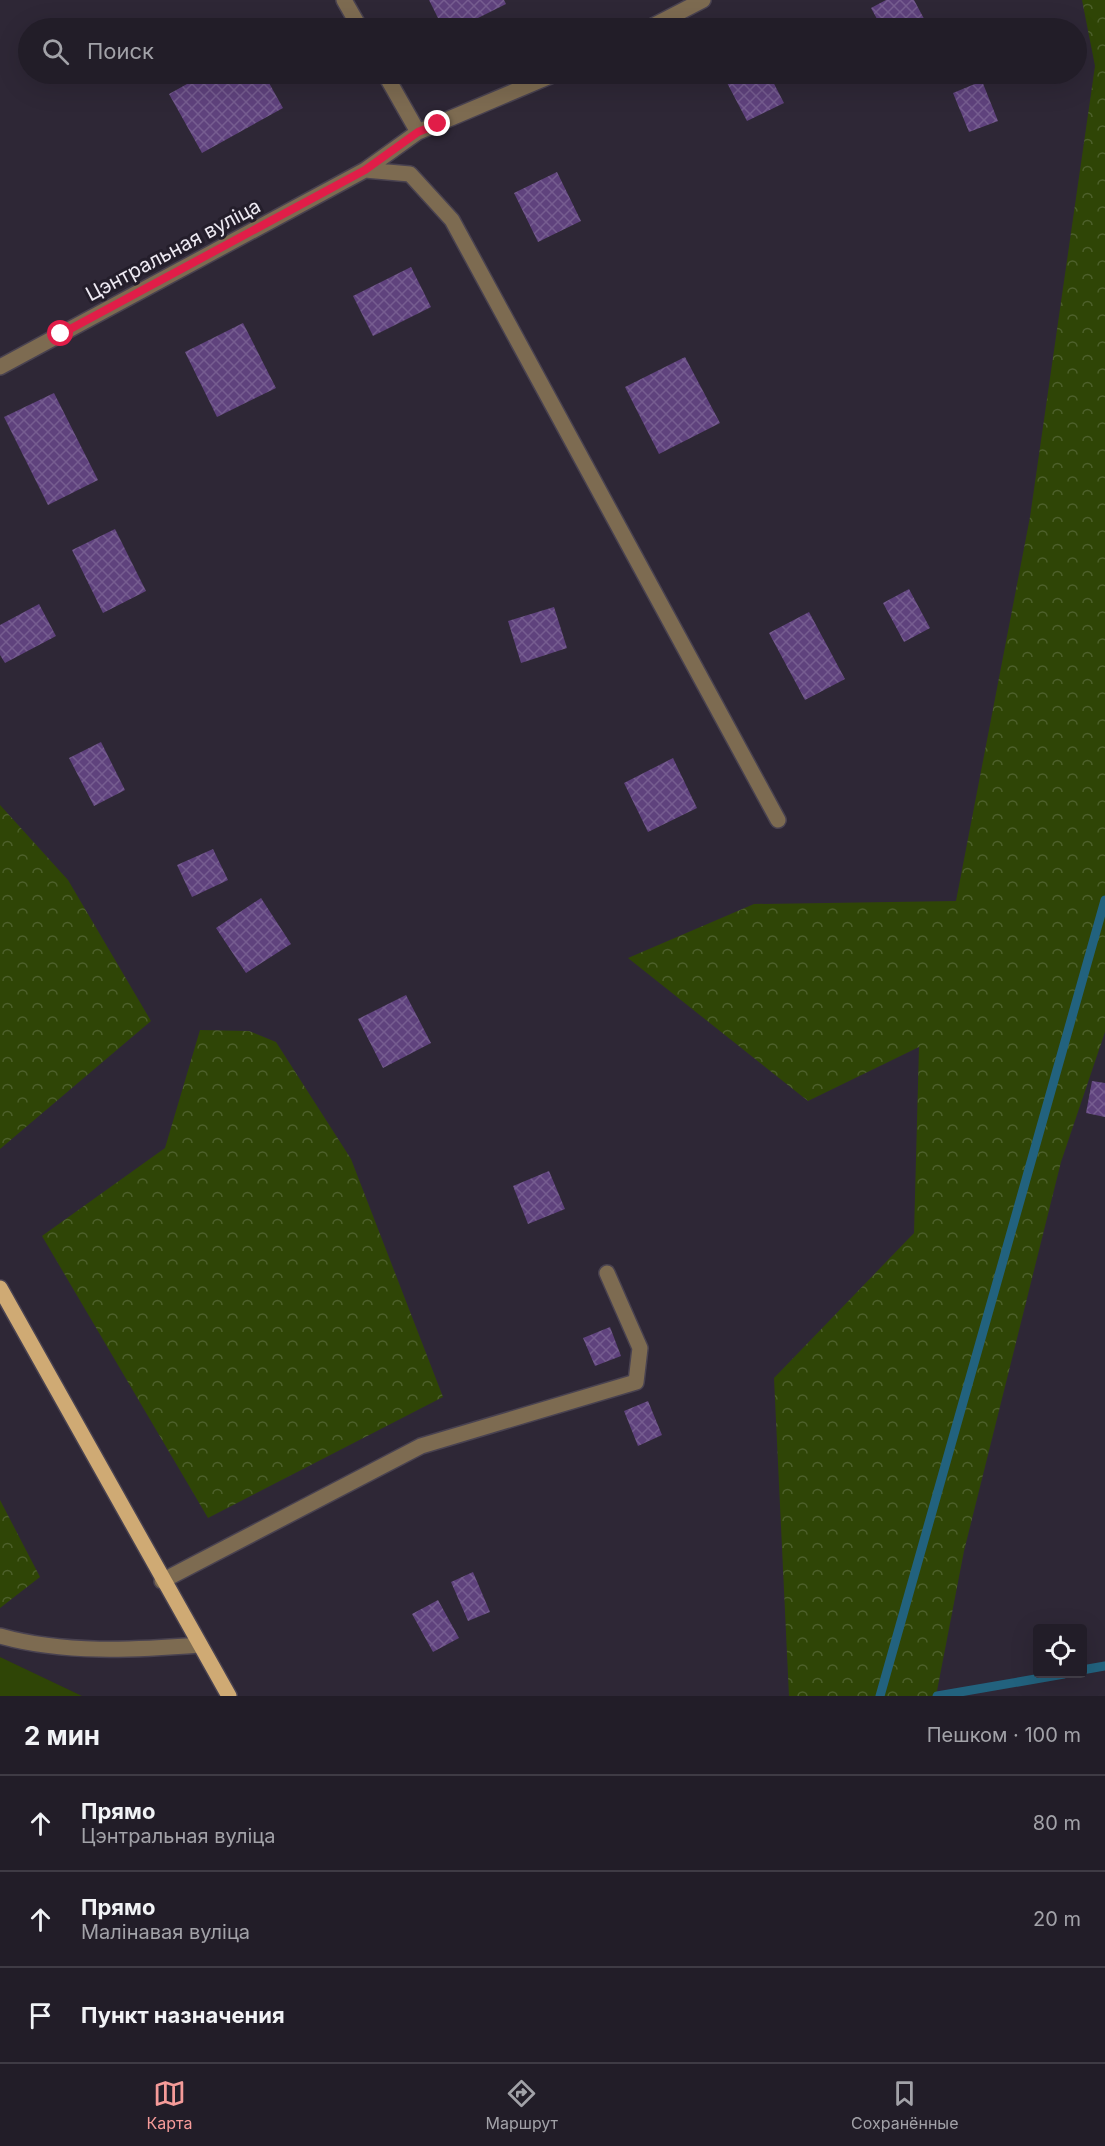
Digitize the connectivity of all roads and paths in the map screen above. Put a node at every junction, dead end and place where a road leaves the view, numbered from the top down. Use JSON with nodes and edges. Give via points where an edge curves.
{"nodes":[{"id":1,"x":344,"y":0,"type":"edge"},
{"id":2,"x":703,"y":0,"type":"edge"},
{"id":3,"x":354,"y":18,"type":"edge"},
{"id":4,"x":668,"y":18,"type":"edge"},
{"id":5,"x":391,"y":84,"type":"edge"},
{"id":6,"x":531,"y":84,"type":"edge"},
{"id":7,"x":418,"y":132,"type":"junction"},
{"id":8,"x":365,"y":170,"type":"junction"},
{"id":9,"x":0,"y":367,"type":"edge"},
{"id":10,"x":778,"y":820,"type":"dead end"},
{"id":11,"x":607,"y":1273,"type":"dead end"},
{"id":12,"x":0,"y":1288,"type":"edge"},
{"id":13,"x":162,"y":1581,"type":"junction"},
{"id":14,"x":0,"y":1636,"type":"edge"},
{"id":15,"x":200,"y":1645,"type":"junction"},
{"id":16,"x":229,"y":1696,"type":"edge"}],
"edges":[{"from":1,"to":3,"type":"street"},
{"from":2,"to":4,"type":"street"},
{"from":5,"to":7,"type":"street"},
{"from":6,"to":7,"type":"street","name":"Цэнтральная вуліца"},
{"from":7,"to":8,"type":"street","name":"Цэнтральная вуліца"},
{"from":8,"to":9,"type":"street","name":"Цэнтральная вуліца"},
{"from":8,"to":10,"type":"street","via":[[410,174],[452,220]]},
{"from":11,"to":13,"type":"street","via":[[640,1348],[636,1382],[421,1446]]},
{"from":12,"to":13,"type":"main road"},
{"from":13,"to":15,"type":"main road"},
{"from":14,"to":15,"type":"street","via":[[83,1647],[142,1649]]},
{"from":15,"to":16,"type":"main road"}]}
